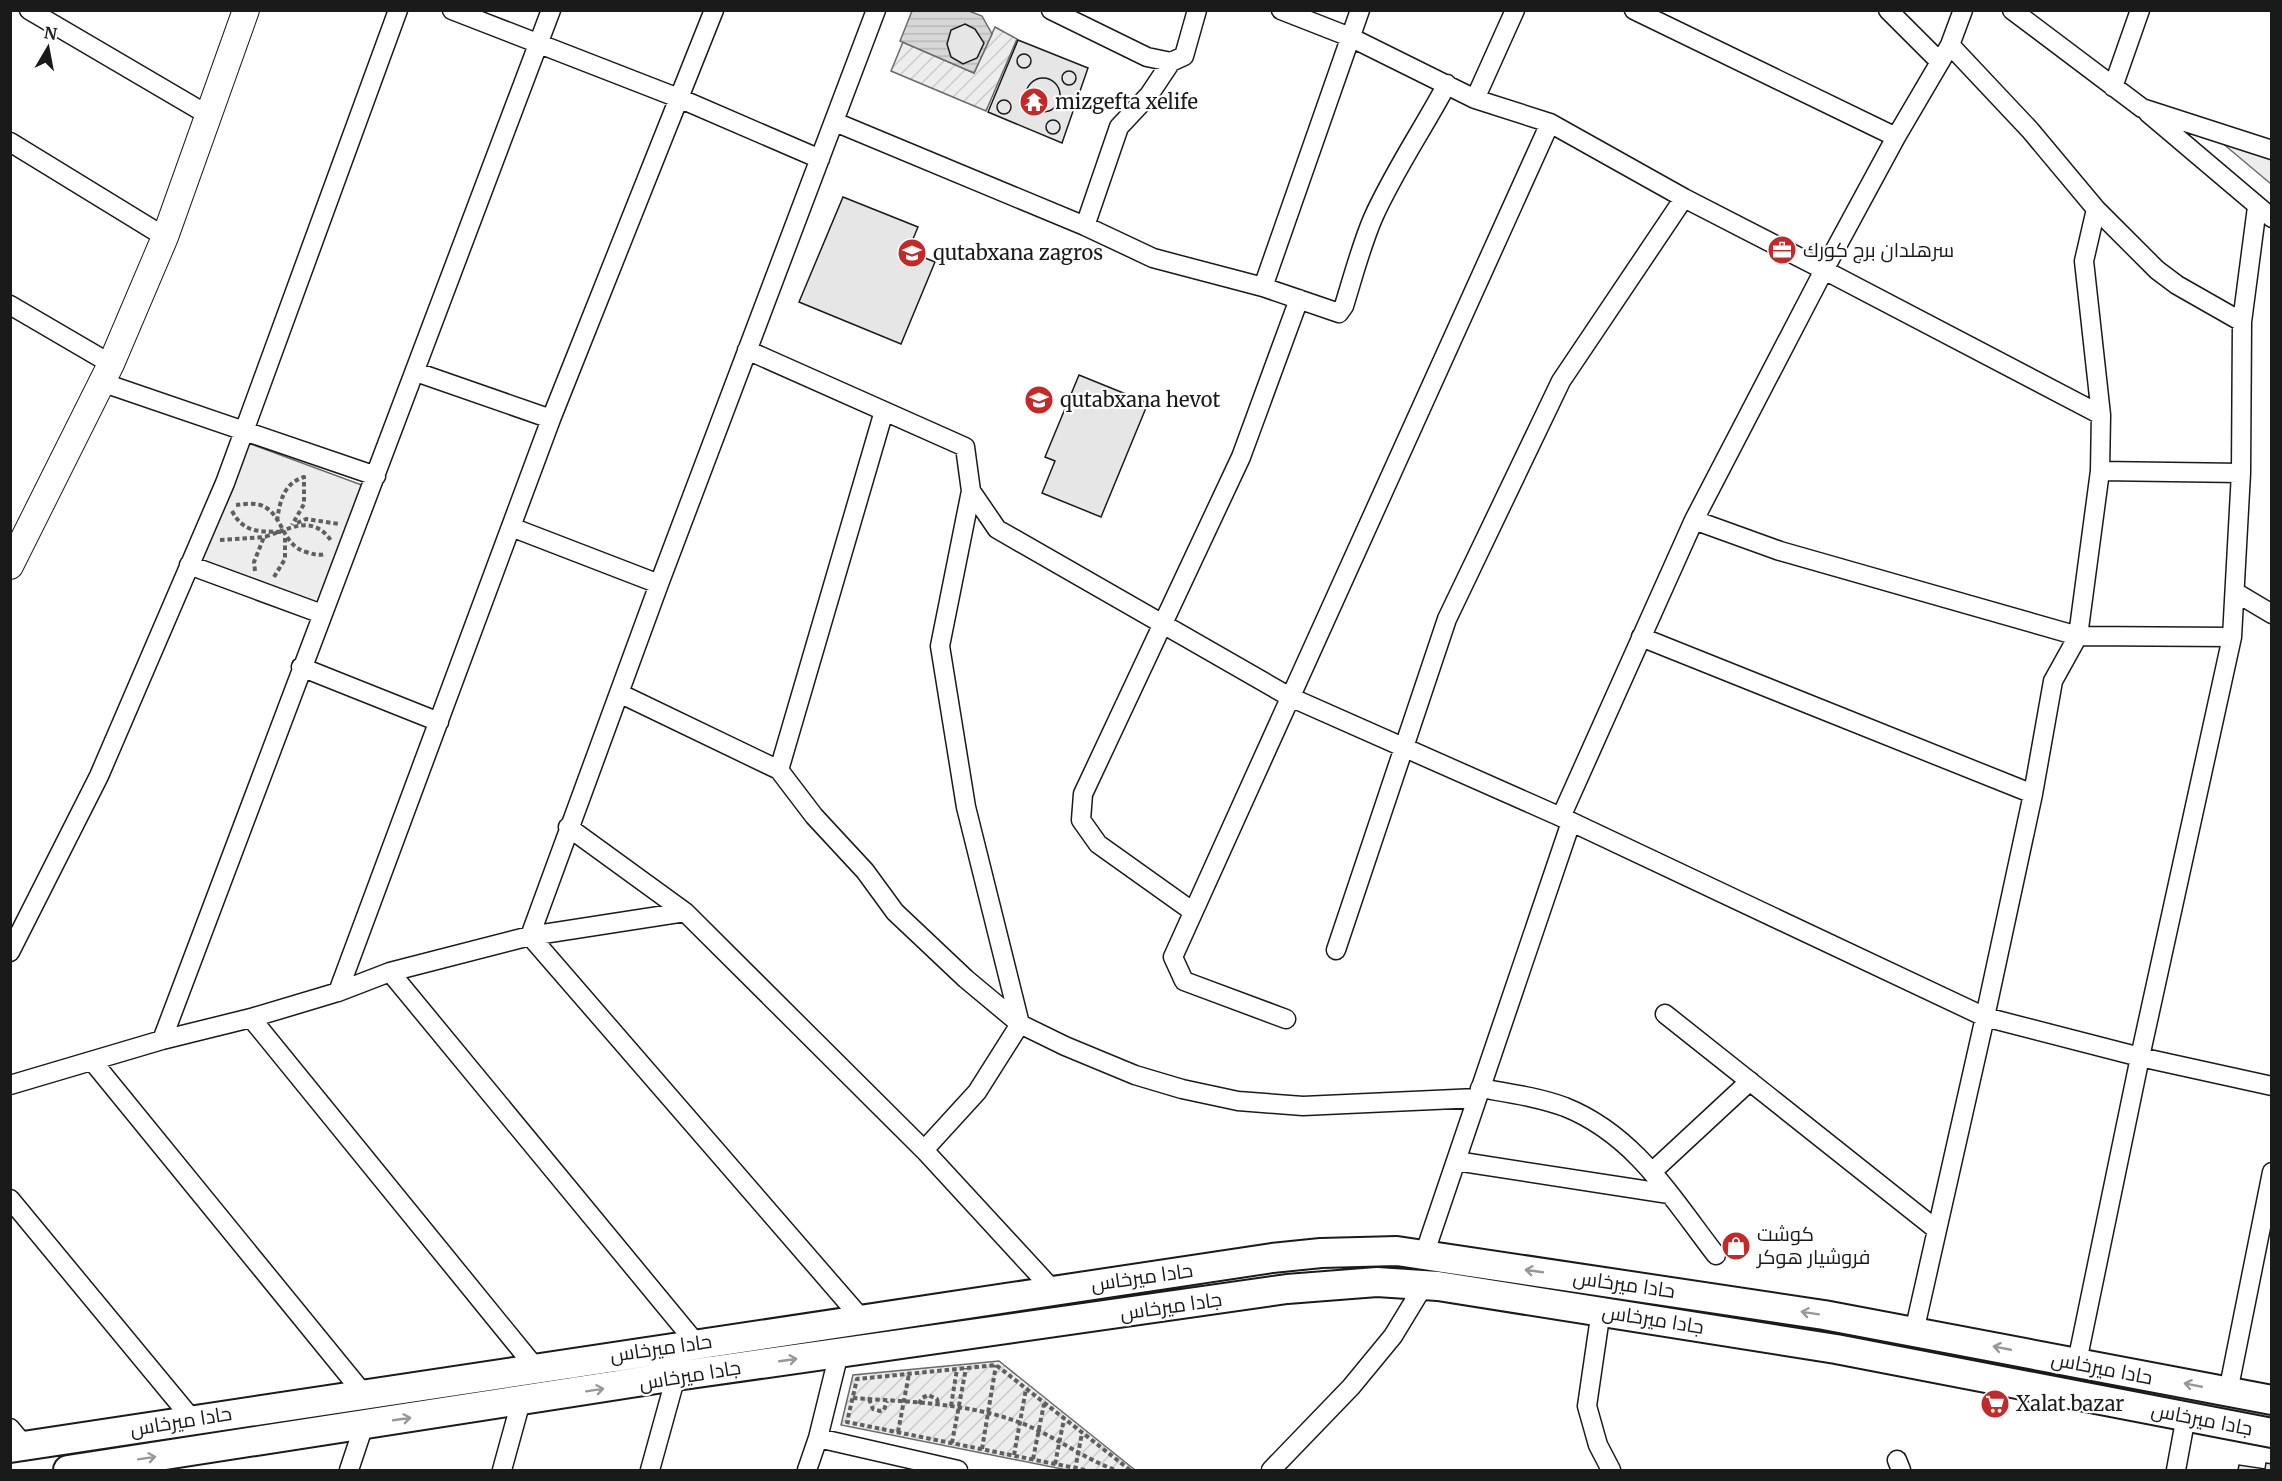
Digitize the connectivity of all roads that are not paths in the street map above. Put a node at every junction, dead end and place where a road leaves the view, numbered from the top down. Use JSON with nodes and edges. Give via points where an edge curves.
{"nodes":[{"id":1,"x":29,"y":10,"type":"edge"},
{"id":2,"x":246,"y":10,"type":"edge"},
{"id":3,"x":398,"y":10,"type":"edge"},
{"id":4,"x":452,"y":10,"type":"edge"},
{"id":5,"x":551,"y":10,"type":"edge"},
{"id":6,"x":714,"y":10,"type":"edge"},
{"id":7,"x":876,"y":10,"type":"edge"},
{"id":8,"x":1051,"y":10,"type":"edge"},
{"id":9,"x":1197,"y":10,"type":"edge"},
{"id":10,"x":1281,"y":10,"type":"edge"},
{"id":11,"x":1360,"y":10,"type":"edge"},
{"id":12,"x":1515,"y":10,"type":"edge"},
{"id":13,"x":1634,"y":10,"type":"edge"},
{"id":14,"x":1888,"y":10,"type":"edge"},
{"id":15,"x":1964,"y":10,"type":"edge"},
{"id":16,"x":2012,"y":10,"type":"edge"},
{"id":17,"x":2140,"y":10,"type":"edge"},
{"id":18,"x":1350,"y":37,"type":"junction"},
{"id":19,"x":538,"y":44,"type":"junction"},
{"id":20,"x":1950,"y":45,"type":"junction"},
{"id":21,"x":1171,"y":62,"type":"junction"},
{"id":22,"x":1940,"y":62,"type":"junction"},
{"id":23,"x":1447,"y":84,"type":"junction"},
{"id":24,"x":2113,"y":87,"type":"junction"},
{"id":25,"x":681,"y":99,"type":"junction"},
{"id":26,"x":1475,"y":99,"type":"junction"},
{"id":27,"x":2142,"y":108,"type":"junction"},
{"id":28,"x":208,"y":116,"type":"junction"},
{"id":29,"x":835,"y":122,"type":"junction"},
{"id":30,"x":1550,"y":123,"type":"junction"},
{"id":31,"x":1896,"y":136,"type":"junction"},
{"id":32,"x":10,"y":142,"type":"edge"},
{"id":33,"x":2271,"y":150,"type":"edge"},
{"id":34,"x":820,"y":159,"type":"junction"},
{"id":35,"x":1684,"y":198,"type":"junction"},
{"id":36,"x":2096,"y":209,"type":"junction"},
{"id":37,"x":2264,"y":213,"type":"edge"},
{"id":38,"x":1086,"y":226,"type":"junction"},
{"id":39,"x":165,"y":237,"type":"junction"},
{"id":40,"x":1824,"y":270,"type":"junction"},
{"id":41,"x":1263,"y":287,"type":"junction"},
{"id":42,"x":1299,"y":299,"type":"junction"},
{"id":43,"x":10,"y":305,"type":"edge"},
{"id":44,"x":2242,"y":322,"type":"junction"},
{"id":45,"x":747,"y":350,"type":"junction"},
{"id":46,"x":416,"y":372,"type":"junction"},
{"id":47,"x":106,"y":373,"type":"junction"},
{"id":48,"x":884,"y":411,"type":"junction"},
{"id":49,"x":2101,"y":415,"type":"junction"},
{"id":50,"x":551,"y":419,"type":"junction"},
{"id":51,"x":243,"y":430,"type":"junction"},
{"id":52,"x":2100,"y":471,"type":"junction"},
{"id":53,"x":2241,"y":473,"type":"junction"},
{"id":54,"x":376,"y":476,"type":"junction"},
{"id":55,"x":971,"y":491,"type":"junction"},
{"id":56,"x":1694,"y":520,"type":"junction"},
{"id":57,"x":511,"y":527,"type":"junction"},
{"id":58,"x":18,"y":534,"type":"edge"},
{"id":59,"x":189,"y":565,"type":"junction"},
{"id":60,"x":10,"y":566,"type":"edge"},
{"id":61,"x":659,"y":584,"type":"junction"},
{"id":62,"x":2235,"y":592,"type":"junction"},
{"id":63,"x":322,"y":614,"type":"junction"},
{"id":64,"x":2271,"y":614,"type":"edge"},
{"id":65,"x":1162,"y":622,"type":"junction"},
{"id":66,"x":2078,"y":636,"type":"junction"},
{"id":67,"x":1641,"y":637,"type":"junction"},
{"id":68,"x":2232,"y":637,"type":"junction"},
{"id":69,"x":301,"y":667,"type":"junction"},
{"id":70,"x":621,"y":694,"type":"junction"},
{"id":71,"x":1290,"y":698,"type":"junction"},
{"id":72,"x":439,"y":722,"type":"junction"},
{"id":73,"x":1402,"y":749,"type":"junction"},
{"id":74,"x":779,"y":770,"type":"junction"},
{"id":75,"x":2033,"y":794,"type":"junction"},
{"id":76,"x":1566,"y":820,"type":"junction"},
{"id":77,"x":568,"y":827,"type":"junction"},
{"id":78,"x":1192,"y":911,"type":"junction"},
{"id":79,"x":685,"y":912,"type":"junction"},
{"id":80,"x":530,"y":936,"type":"junction"},
{"id":81,"x":11,"y":948,"type":"edge"},
{"id":82,"x":1336,"y":950,"type":"dead end"},
{"id":83,"x":390,"y":972,"type":"junction"},
{"id":84,"x":338,"y":992,"type":"junction"},
{"id":85,"x":1665,"y":1014,"type":"dead end"},
{"id":86,"x":1985,"y":1017,"type":"junction"},
{"id":87,"x":251,"y":1018,"type":"junction"},
{"id":88,"x":1286,"y":1019,"type":"dead end"},
{"id":89,"x":1020,"y":1024,"type":"junction"},
{"id":90,"x":162,"y":1040,"type":"junction"},
{"id":91,"x":2140,"y":1057,"type":"junction"},
{"id":92,"x":93,"y":1062,"type":"junction"},
{"id":93,"x":1750,"y":1081,"type":"junction"},
{"id":94,"x":10,"y":1085,"type":"edge"},
{"id":95,"x":2271,"y":1086,"type":"edge"},
{"id":96,"x":1479,"y":1093,"type":"junction"},
{"id":97,"x":924,"y":1150,"type":"junction"},
{"id":98,"x":1456,"y":1161,"type":"junction"},
{"id":99,"x":1653,"y":1171,"type":"junction"},
{"id":100,"x":2271,"y":1172,"type":"edge"},
{"id":101,"x":1669,"y":1194,"type":"junction"},
{"id":102,"x":10,"y":1199,"type":"edge"},
{"id":103,"x":1937,"y":1230,"type":"junction"},
{"id":104,"x":2265,"y":1237,"type":"edge"},
{"id":105,"x":1424,"y":1255,"type":"junction"},
{"id":106,"x":1716,"y":1255,"type":"dead end"},
{"id":107,"x":1425,"y":1285,"type":"junction"},
{"id":108,"x":1053,"y":1290,"type":"junction"},
{"id":109,"x":1601,"y":1310,"type":"junction"},
{"id":110,"x":861,"y":1318,"type":"junction"},
{"id":111,"x":1914,"y":1332,"type":"junction"},
{"id":112,"x":696,"y":1342,"type":"junction"},
{"id":113,"x":839,"y":1353,"type":"junction"},
{"id":114,"x":2077,"y":1362,"type":"junction"},
{"id":115,"x":535,"y":1367,"type":"junction"},
{"id":116,"x":676,"y":1376,"type":"junction"},
{"id":117,"x":2228,"y":1392,"type":"junction"},
{"id":118,"x":363,"y":1393,"type":"junction"},
{"id":119,"x":2271,"y":1400,"type":"edge"},
{"id":120,"x":521,"y":1401,"type":"junction"},
{"id":121,"x":2186,"y":1416,"type":"junction"},
{"id":122,"x":192,"y":1419,"type":"junction"},
{"id":123,"x":364,"y":1425,"type":"junction"},
{"id":124,"x":2271,"y":1433,"type":"edge"},
{"id":125,"x":818,"y":1438,"type":"junction"},
{"id":126,"x":15,"y":1441,"type":"edge"},
{"id":127,"x":185,"y":1462,"type":"edge"},
{"id":128,"x":68,"y":1470,"type":"edge"},
{"id":129,"x":349,"y":1470,"type":"edge"},
{"id":130,"x":502,"y":1470,"type":"edge"},
{"id":131,"x":650,"y":1470,"type":"edge"},
{"id":132,"x":807,"y":1470,"type":"edge"},
{"id":133,"x":958,"y":1470,"type":"edge"},
{"id":134,"x":1271,"y":1470,"type":"edge"},
{"id":135,"x":1611,"y":1470,"type":"edge"},
{"id":136,"x":2176,"y":1470,"type":"edge"}],
"edges":[{"from":1,"to":28,"type":"street"},
{"from":2,"to":28,"type":"main road"},
{"from":3,"to":51,"type":"street"},
{"from":4,"to":19,"type":"street"},
{"from":5,"to":19,"type":"street"},
{"from":6,"to":25,"type":"street"},
{"from":7,"to":29,"type":"street"},
{"from":8,"to":21,"type":"street","via":[[1147,57]]},
{"from":9,"to":21,"type":"street","via":[[1184,56]]},
{"from":10,"to":18,"type":"street"},
{"from":11,"to":18,"type":"street"},
{"from":12,"to":26,"type":"street"},
{"from":13,"to":31,"type":"street"},
{"from":14,"to":22,"type":"street"},
{"from":15,"to":20,"type":"street"},
{"from":16,"to":24,"type":"street"},
{"from":17,"to":24,"type":"street"},
{"from":18,"to":23,"type":"street"},
{"from":18,"to":41,"type":"street"},
{"from":19,"to":25,"type":"street"},
{"from":19,"to":46,"type":"street"},
{"from":20,"to":22,"type":"street"},
{"from":20,"to":36,"type":"street","via":[[2030,130]]},
{"from":21,"to":38,"type":"street","via":[[1149,95],[1119,127]]},
{"from":22,"to":31,"type":"street"},
{"from":23,"to":26,"type":"street"},
{"from":23,"to":42,"type":"street","via":[[1373,219],[1344,306],[1339,312]]},
{"from":24,"to":27,"type":"street"},
{"from":25,"to":34,"type":"street"},
{"from":25,"to":50,"type":"street"},
{"from":26,"to":30,"type":"street"},
{"from":27,"to":33,"type":"street"},
{"from":27,"to":37,"type":"street"},
{"from":28,"to":39,"type":"main road"},
{"from":29,"to":34,"type":"street"},
{"from":29,"to":38,"type":"street"},
{"from":30,"to":35,"type":"street"},
{"from":30,"to":71,"type":"street"},
{"from":31,"to":40,"type":"street"},
{"from":32,"to":39,"type":"street"},
{"from":34,"to":45,"type":"street"},
{"from":35,"to":40,"type":"street"},
{"from":35,"to":73,"type":"street","via":[[1561,381],[1447,619]]},
{"from":36,"to":44,"type":"street","via":[[2177,285]]},
{"from":36,"to":49,"type":"street","via":[[2084,261]]},
{"from":37,"to":44,"type":"street"},
{"from":38,"to":41,"type":"street","via":[[1153,258]]},
{"from":39,"to":47,"type":"main road"},
{"from":40,"to":49,"type":"street"},
{"from":40,"to":56,"type":"street"},
{"from":41,"to":42,"type":"street"},
{"from":42,"to":65,"type":"street","via":[[1241,457]]},
{"from":43,"to":47,"type":"street"},
{"from":44,"to":53,"type":"street"},
{"from":45,"to":48,"type":"street"},
{"from":45,"to":61,"type":"street"},
{"from":46,"to":50,"type":"street"},
{"from":46,"to":54,"type":"street"},
{"from":47,"to":51,"type":"street"},
{"from":47,"to":58,"type":"main road"},
{"from":48,"to":55,"type":"street","via":[[965,447]]},
{"from":48,"to":74,"type":"street"},
{"from":49,"to":52,"type":"street"},
{"from":50,"to":57,"type":"street"},
{"from":51,"to":54,"type":"street"},
{"from":51,"to":59,"type":"street"},
{"from":52,"to":53,"type":"street"},
{"from":52,"to":66,"type":"street"},
{"from":53,"to":62,"type":"street"},
{"from":54,"to":63,"type":"street"},
{"from":55,"to":65,"type":"street","via":[[998,529]]},
{"from":55,"to":89,"type":"street","via":[[940,646],[966,807]]},
{"from":56,"to":66,"type":"street","via":[[1780,551]]},
{"from":56,"to":67,"type":"street"},
{"from":57,"to":61,"type":"street"},
{"from":57,"to":72,"type":"street"},
{"from":58,"to":60,"type":"main road"},
{"from":59,"to":63,"type":"street"},
{"from":59,"to":81,"type":"street","via":[[99,776]]},
{"from":61,"to":70,"type":"street"},
{"from":62,"to":64,"type":"street"},
{"from":62,"to":68,"type":"street"},
{"from":63,"to":69,"type":"street"},
{"from":65,"to":71,"type":"street"},
{"from":65,"to":78,"type":"street","via":[[1083,794],[1082,820],[1098,844]]},
{"from":66,"to":68,"type":"street"},
{"from":66,"to":75,"type":"street","via":[[2053,681]]},
{"from":67,"to":75,"type":"street"},
{"from":67,"to":76,"type":"street"},
{"from":68,"to":91,"type":"street"},
{"from":69,"to":72,"type":"street"},
{"from":69,"to":90,"type":"street"},
{"from":70,"to":74,"type":"street"},
{"from":70,"to":77,"type":"street"},
{"from":71,"to":73,"type":"street"},
{"from":71,"to":78,"type":"street"},
{"from":72,"to":84,"type":"street"},
{"from":73,"to":76,"type":"street"},
{"from":73,"to":82,"type":"street"},
{"from":74,"to":89,"type":"street","via":[[895,912]]},
{"from":75,"to":86,"type":"street"},
{"from":76,"to":86,"type":"street"},
{"from":76,"to":96,"type":"street"},
{"from":77,"to":79,"type":"street"},
{"from":77,"to":80,"type":"street"},
{"from":78,"to":88,"type":"street","via":[[1173,957],[1184,981]]},
{"from":79,"to":80,"type":"street"},
{"from":79,"to":97,"type":"street"},
{"from":80,"to":83,"type":"street"},
{"from":80,"to":110,"type":"street"},
{"from":83,"to":84,"type":"street"},
{"from":83,"to":112,"type":"street"},
{"from":84,"to":87,"type":"street"},
{"from":85,"to":93,"type":"street"},
{"from":86,"to":91,"type":"street"},
{"from":86,"to":103,"type":"street"},
{"from":87,"to":90,"type":"street"},
{"from":87,"to":115,"type":"street"},
{"from":89,"to":96,"type":"street","via":[[1135,1075],[1238,1101],[1303,1106]]},
{"from":89,"to":97,"type":"street","via":[[977,1092]]},
{"from":90,"to":92,"type":"street"},
{"from":91,"to":95,"type":"street"},
{"from":91,"to":114,"type":"street"},
{"from":92,"to":94,"type":"street"},
{"from":92,"to":118,"type":"street"},
{"from":93,"to":99,"type":"street"},
{"from":93,"to":103,"type":"street"},
{"from":96,"to":98,"type":"street"},
{"from":96,"to":99,"type":"street","via":[[1564,1107],[1620,1139]]},
{"from":97,"to":108,"type":"street"},
{"from":98,"to":101,"type":"street"},
{"from":98,"to":105,"type":"street"},
{"from":99,"to":101,"type":"street"},
{"from":100,"to":104,"type":"street"},
{"from":101,"to":106,"type":"street"},
{"from":102,"to":122,"type":"street"},
{"from":103,"to":111,"type":"street"},
{"from":104,"to":117,"type":"street"},
{"from":105,"to":108,"type":"main road","name":"حادا ميرخاس","via":[[1397,1251],[1321,1252]]},
{"from":111,"to":105,"type":"main road","name":"حادا ميرخاس","one_way":true},
{"from":107,"to":109,"type":"main road","name":"جادا ميرخاس"},
{"from":107,"to":113,"type":"main road","name":"جادا ميرخاس","via":[[1377,1282],[1317,1286]]},
{"from":107,"to":134,"type":"street","via":[[1386,1345]]},
{"from":108,"to":110,"type":"main road","name":"حادا ميرخاس"},
{"from":109,"to":121,"type":"main road","name":"جادا ميرخاس","via":[[1836,1349]]},
{"from":109,"to":135,"type":"street","via":[[1587,1407],[1598,1445]]},
{"from":110,"to":112,"type":"main road","name":"حادا ميرخاس"},
{"from":114,"to":111,"type":"main road","name":"حادا ميرخاس","one_way":true},
{"from":112,"to":115,"type":"main road","name":"حادا ميرخاس"},
{"from":116,"to":113,"type":"main road","name":"جادا ميرخاس","one_way":true},
{"from":113,"to":125,"type":"street"},
{"from":117,"to":114,"type":"main road","name":"حادا ميرخاس","one_way":true},
{"from":115,"to":118,"type":"main road","name":"حادا ميرخاس"},
{"from":120,"to":116,"type":"main road","name":"جادا ميرخاس","one_way":true},
{"from":116,"to":131,"type":"street"},
{"from":117,"to":119,"type":"main road","name":"حادا ميرخاس"},
{"from":118,"to":122,"type":"main road","name":"حادا ميرخاس"},
{"from":123,"to":120,"type":"main road","name":"جادا ميرخاس","one_way":true},
{"from":120,"to":130,"type":"street"},
{"from":121,"to":124,"type":"main road","name":"جادا ميرخاس"},
{"from":121,"to":136,"type":"street"},
{"from":122,"to":126,"type":"main road","name":"حادا ميرخاس"},
{"from":123,"to":127,"type":"main road","name":"جادا ميرخاس"},
{"from":123,"to":129,"type":"street"},
{"from":125,"to":132,"type":"street"},
{"from":125,"to":133,"type":"street"},
{"from":128,"to":127,"type":"main road","name":"جادا ميرخاس","one_way":true}]}
